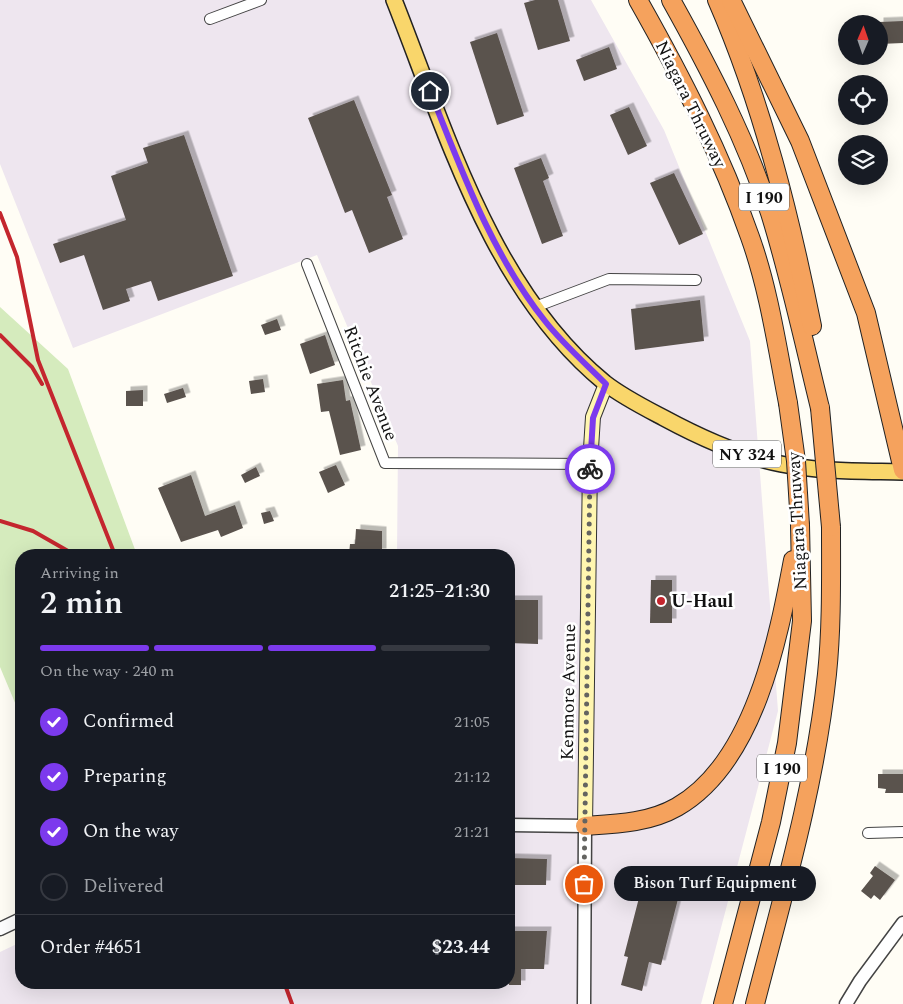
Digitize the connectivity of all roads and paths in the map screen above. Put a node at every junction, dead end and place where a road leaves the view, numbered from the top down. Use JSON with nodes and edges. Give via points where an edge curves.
{"nodes":[{"id":1,"x":261,"y":0,"type":"edge"},
{"id":2,"x":394,"y":0,"type":"edge"},
{"id":3,"x":638,"y":0,"type":"edge"},
{"id":4,"x":671,"y":0,"type":"edge"},
{"id":5,"x":717,"y":0,"type":"edge"},
{"id":6,"x":731,"y":0,"type":"edge"},
{"id":7,"x":210,"y":19,"type":"dead end"},
{"id":8,"x":307,"y":264,"type":"dead end"},
{"id":9,"x":696,"y":280,"type":"dead end"},
{"id":10,"x":534,"y":307,"type":"junction"},
{"id":11,"x":606,"y":384,"type":"junction"},
{"id":12,"x":820,"y":408,"type":"junction"},
{"id":13,"x":590,"y":464,"type":"junction"},
{"id":14,"x":903,"y":471,"type":"edge"},
{"id":15,"x":800,"y":525,"type":"junction"},
{"id":16,"x":515,"y":825,"type":"edge"},
{"id":17,"x":585,"y":826,"type":"junction"},
{"id":18,"x":903,"y":832,"type":"edge"},
{"id":19,"x":868,"y":833,"type":"dead end"},
{"id":20,"x":15,"y":922,"type":"edge"},
{"id":21,"x":903,"y":923,"type":"edge"},
{"id":22,"x":0,"y":929,"type":"edge"},
{"id":23,"x":584,"y":1004,"type":"edge"},
{"id":24,"x":724,"y":1004,"type":"edge"},
{"id":25,"x":755,"y":1004,"type":"edge"},
{"id":26,"x":846,"y":1004,"type":"edge"}],
"edges":[{"from":1,"to":7,"type":"street"},
{"from":2,"to":10,"type":"main road","number":"NY 324","via":[[474,200],[500,253]]},
{"from":3,"to":15,"type":"highway","name":"Niagara Thruway","number":"I 190","bridge":true,"via":[[683,80],[751,237],[770,307],[788,403]]},
{"from":4,"to":12,"type":"highway","name":"Niagara Thruway","number":"I 190","via":[[744,143],[770,213]]},
{"from":5,"to":12,"type":"highway","via":[[754,101],[798,258],[815,344]]},
{"from":6,"to":14,"type":"highway","via":[[800,141],[866,313]]},
{"from":8,"to":13,"type":"street","name":"Ritchie Avenue","via":[[385,463]]},
{"from":9,"to":10,"type":"street","via":[[609,279]]},
{"from":10,"to":11,"type":"main road","number":"NY 324","via":[[563,342]]},
{"from":11,"to":13,"type":"main road","name":"Kenmore Avenue","via":[[593,418]]},
{"from":11,"to":14,"type":"main road","number":"NY 324","via":[[696,434],[761,459],[812,469]]},
{"from":12,"to":25,"type":"highway","name":"Niagara Thruway","number":"I 190","bridge":true,"via":[[831,527],[827,674],[813,772]]},
{"from":13,"to":17,"type":"main road","name":"Kenmore Avenue"},
{"from":15,"to":17,"type":"highway","via":[[768,673],[745,728],[723,763],[698,793],[676,808],[640,822]]},
{"from":15,"to":24,"type":"highway","name":"Niagara Thruway","number":"I 190","via":[[802,621],[787,743],[771,822]]},
{"from":16,"to":17,"type":"street"},
{"from":17,"to":23,"type":"street","name":"Kenmore Avenue"},
{"from":18,"to":19,"type":"street"},
{"from":20,"to":22,"type":"street"},
{"from":21,"to":26,"type":"street"}]}
